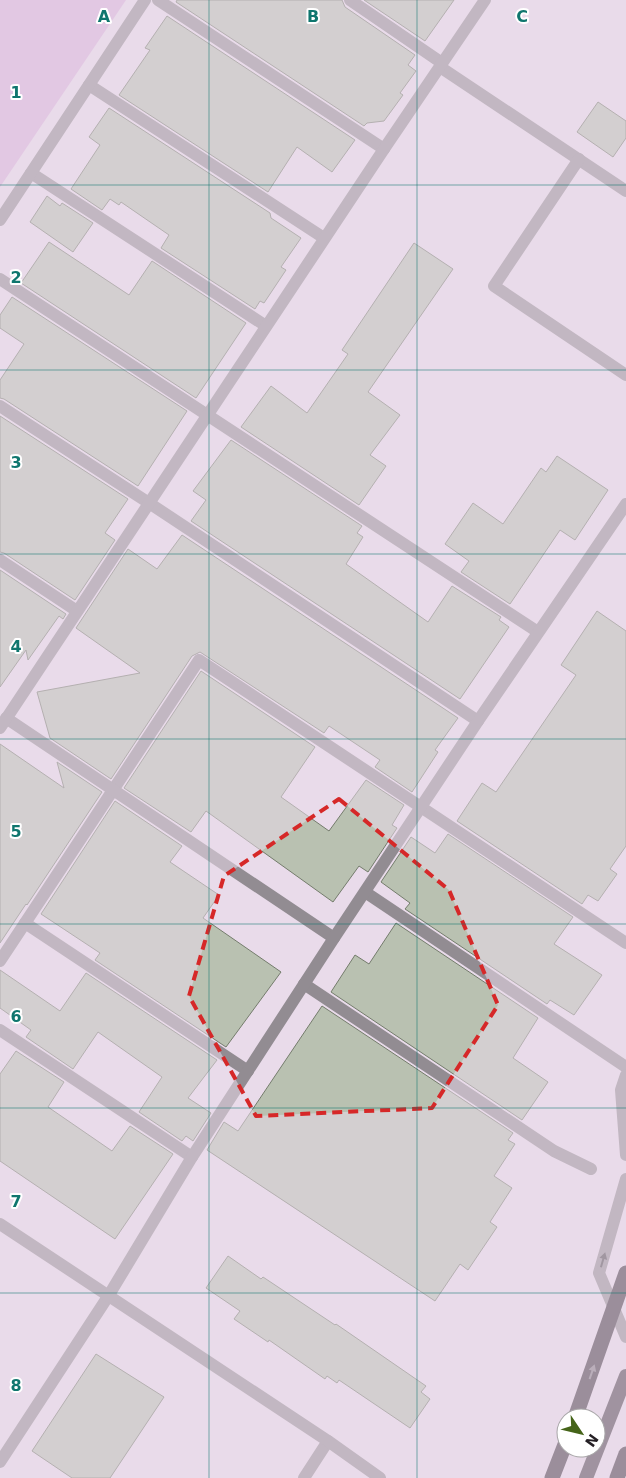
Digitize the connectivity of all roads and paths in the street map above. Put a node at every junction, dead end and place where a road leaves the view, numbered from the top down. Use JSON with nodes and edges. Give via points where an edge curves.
{"nodes":[{"id":1,"x":145,"y":0,"type":"edge"},
{"id":2,"x":158,"y":0,"type":"edge"},
{"id":3,"x":350,"y":0,"type":"edge"},
{"id":4,"x":485,"y":0,"type":"edge"},
{"id":5,"x":441,"y":65,"type":"junction"},
{"id":6,"x":89,"y":85,"type":"junction"},
{"id":7,"x":384,"y":149,"type":"junction"},
{"id":8,"x":579,"y":159,"type":"junction"},
{"id":9,"x":31,"y":173,"type":"junction"},
{"id":10,"x":626,"y":191,"type":"edge"},
{"id":11,"x":0,"y":220,"type":"edge"},
{"id":12,"x":324,"y":238,"type":"junction"},
{"id":13,"x":0,"y":279,"type":"edge"},
{"id":14,"x":266,"y":326,"type":"junction"},
{"id":15,"x":626,"y":375,"type":"edge"},
{"id":16,"x":0,"y":406,"type":"edge"},
{"id":17,"x":208,"y":415,"type":"junction"},
{"id":18,"x":150,"y":503,"type":"junction"},
{"id":19,"x":626,"y":504,"type":"edge"},
{"id":20,"x":0,"y":560,"type":"edge"},
{"id":21,"x":77,"y":611,"type":"junction"},
{"id":22,"x":538,"y":632,"type":"junction"},
{"id":23,"x":478,"y":721,"type":"junction"},
{"id":24,"x":3,"y":723,"type":"edge"},
{"id":25,"x":114,"y":790,"type":"junction"},
{"id":26,"x":421,"y":807,"type":"junction"},
{"id":27,"x":364,"y":892,"type":"junction"},
{"id":28,"x":25,"y":923,"type":"junction"},
{"id":29,"x":334,"y":938,"type":"junction"},
{"id":30,"x":626,"y":943,"type":"edge"},
{"id":31,"x":0,"y":961,"type":"edge"},
{"id":32,"x":304,"y":984,"type":"junction"},
{"id":33,"x":0,"y":1030,"type":"edge"},
{"id":34,"x":626,"y":1067,"type":"edge"},
{"id":35,"x":248,"y":1071,"type":"junction"},
{"id":36,"x":626,"y":1075,"type":"edge"},
{"id":37,"x":626,"y":1155,"type":"edge"},
{"id":38,"x":192,"y":1157,"type":"junction"},
{"id":39,"x":591,"y":1169,"type":"dead end"},
{"id":40,"x":626,"y":1179,"type":"edge"},
{"id":41,"x":0,"y":1224,"type":"edge"},
{"id":42,"x":626,"y":1273,"type":"edge"},
{"id":43,"x":109,"y":1295,"type":"junction"},
{"id":44,"x":626,"y":1337,"type":"edge"},
{"id":45,"x":626,"y":1376,"type":"edge"},
{"id":46,"x":579,"y":1408,"type":"edge"},
{"id":47,"x":328,"y":1441,"type":"junction"},
{"id":48,"x":626,"y":1454,"type":"edge"},
{"id":49,"x":560,"y":1458,"type":"edge"},
{"id":50,"x":0,"y":1462,"type":"edge"},
{"id":51,"x":304,"y":1478,"type":"edge"},
{"id":52,"x":380,"y":1478,"type":"edge"},
{"id":53,"x":552,"y":1478,"type":"edge"},
{"id":54,"x":586,"y":1478,"type":"edge"},
{"id":55,"x":617,"y":1478,"type":"edge"}],
"edges":[{"from":1,"to":6,"type":"street"},
{"from":2,"to":7,"type":"street"},
{"from":3,"to":5,"type":"street"},
{"from":4,"to":5,"type":"street"},
{"from":5,"to":7,"type":"street"},
{"from":5,"to":8,"type":"street"},
{"from":6,"to":9,"type":"street"},
{"from":6,"to":12,"type":"street"},
{"from":7,"to":12,"type":"street"},
{"from":8,"to":10,"type":"street"},
{"from":8,"to":15,"type":"street","via":[[494,286]]},
{"from":9,"to":11,"type":"street"},
{"from":9,"to":14,"type":"street"},
{"from":12,"to":14,"type":"street"},
{"from":13,"to":17,"type":"street"},
{"from":14,"to":17,"type":"street"},
{"from":16,"to":18,"type":"street"},
{"from":17,"to":18,"type":"street"},
{"from":17,"to":22,"type":"street"},
{"from":18,"to":21,"type":"street"},
{"from":18,"to":23,"type":"street"},
{"from":19,"to":22,"type":"street"},
{"from":20,"to":21,"type":"street"},
{"from":21,"to":24,"type":"street"},
{"from":22,"to":23,"type":"street"},
{"from":23,"to":26,"type":"street"},
{"from":24,"to":25,"type":"street"},
{"from":25,"to":26,"type":"street","via":[[199,660]]},
{"from":25,"to":28,"type":"street"},
{"from":25,"to":29,"type":"street"},
{"from":26,"to":27,"type":"street"},
{"from":26,"to":30,"type":"street"},
{"from":27,"to":29,"type":"street"},
{"from":27,"to":34,"type":"street"},
{"from":28,"to":31,"type":"street"},
{"from":28,"to":35,"type":"street"},
{"from":29,"to":32,"type":"street"},
{"from":32,"to":35,"type":"street"},
{"from":32,"to":39,"type":"street","via":[[554,1151]]},
{"from":33,"to":38,"type":"street"},
{"from":35,"to":38,"type":"street"},
{"from":36,"to":37,"type":"street","via":[[621,1090]]},
{"from":38,"to":43,"type":"street"},
{"from":44,"to":40,"type":"street","one_way":true,"via":[[599,1273]]},
{"from":41,"to":43,"type":"street"},
{"from":46,"to":42,"type":"highway","one_way":true,"bridge":true},
{"from":43,"to":47,"type":"street"},
{"from":43,"to":50,"type":"street"},
{"from":45,"to":54,"type":"highway"},
{"from":47,"to":51,"type":"street"},
{"from":47,"to":52,"type":"street"},
{"from":48,"to":55,"type":"highway"},
{"from":49,"to":53,"type":"highway"}]}
